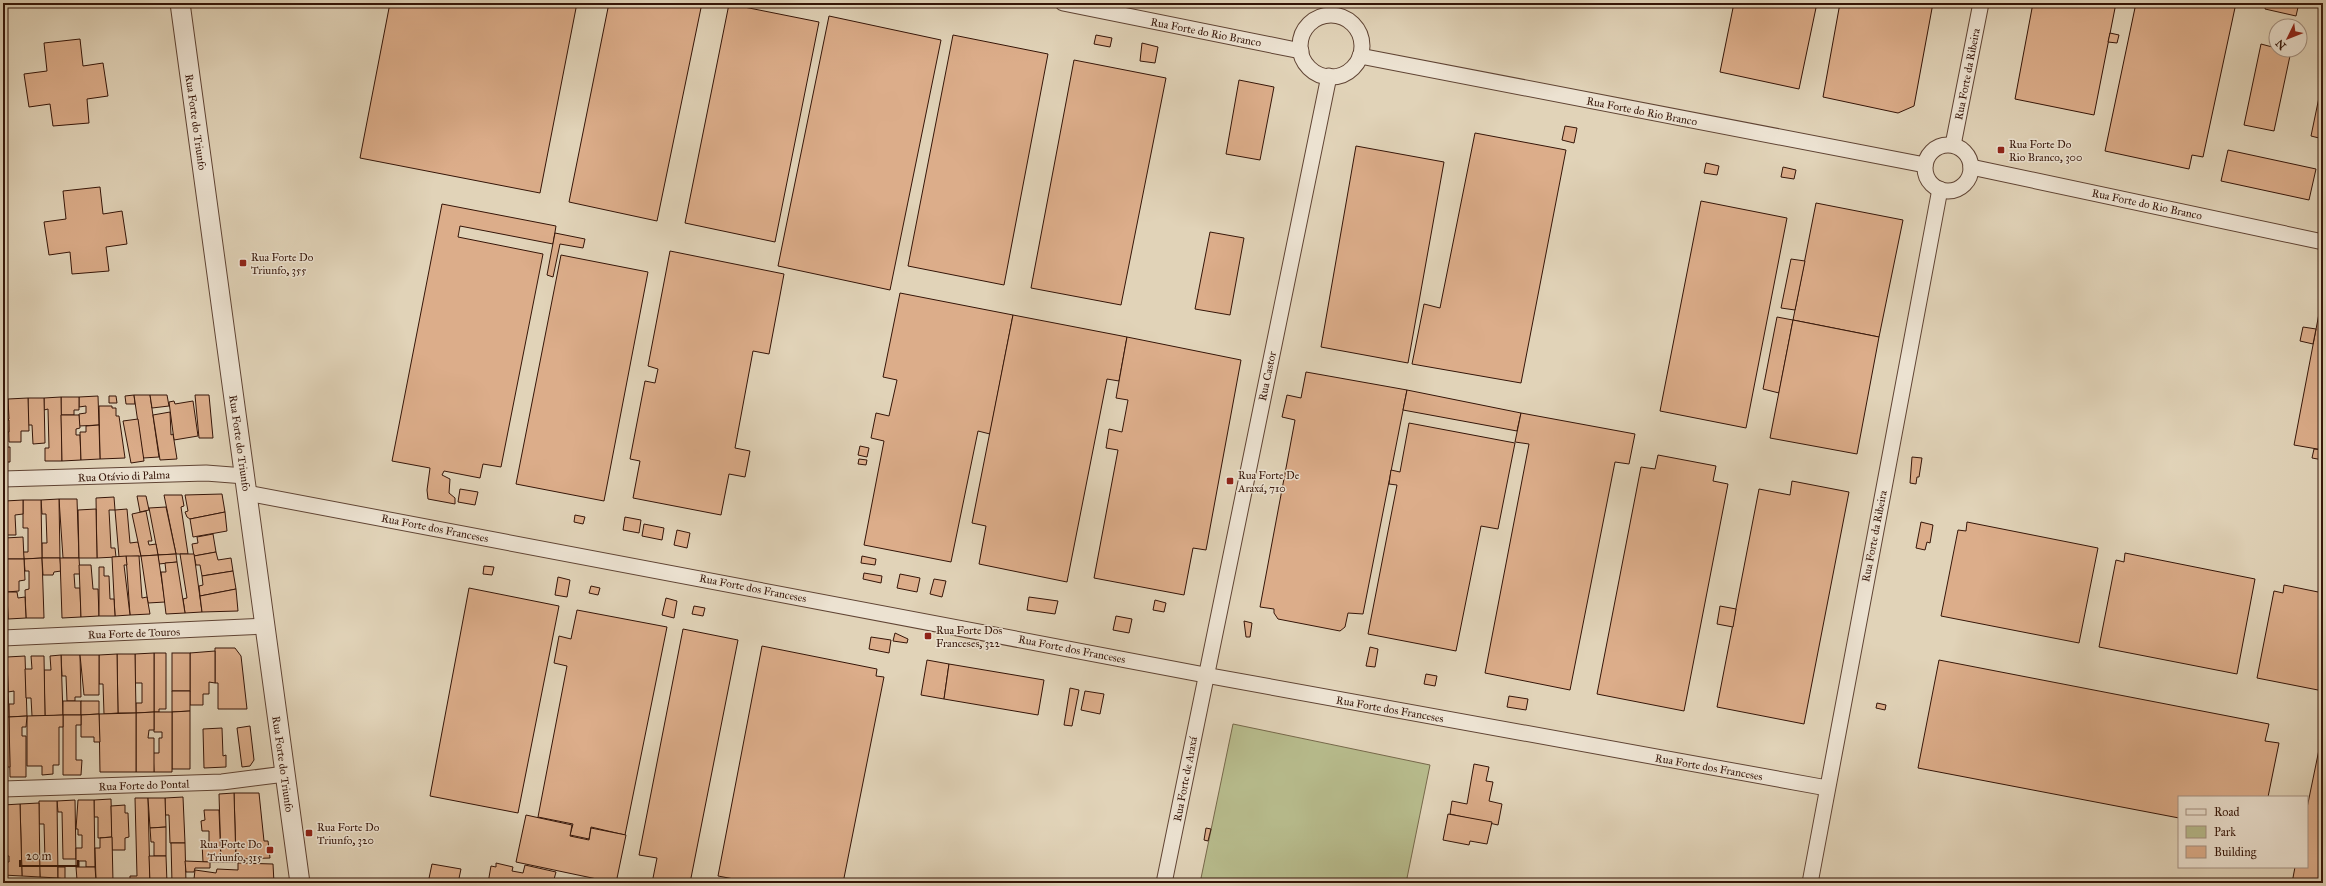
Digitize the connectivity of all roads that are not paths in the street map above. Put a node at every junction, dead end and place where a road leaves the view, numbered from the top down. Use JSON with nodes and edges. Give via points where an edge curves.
{"nodes":[{"id":1,"x":180,"y":3,"type":"edge"},
{"id":2,"x":1063,"y":3,"type":"edge"},
{"id":3,"x":1981,"y":3,"type":"edge"},
{"id":4,"x":1336,"y":9,"type":"edge"},
{"id":5,"x":1301,"y":51,"type":"junction"},
{"id":6,"x":1360,"y":56,"type":"junction"},
{"id":7,"x":1329,"y":76,"type":"junction"},
{"id":8,"x":1953,"y":145,"type":"junction"},
{"id":9,"x":1925,"y":165,"type":"junction"},
{"id":10,"x":1971,"y":167,"type":"junction"},
{"id":11,"x":1940,"y":190,"type":"junction"},
{"id":12,"x":2323,"y":242,"type":"edge"},
{"id":13,"x":3,"y":479,"type":"edge"},
{"id":14,"x":246,"y":485,"type":"junction"},
{"id":15,"x":264,"y":626,"type":"junction"},
{"id":16,"x":3,"y":638,"type":"edge"},
{"id":17,"x":1205,"y":675,"type":"junction"},
{"id":18,"x":285,"y":774,"type":"junction"},
{"id":19,"x":1827,"y":788,"type":"junction"},
{"id":20,"x":3,"y":789,"type":"edge"},
{"id":21,"x":300,"y":883,"type":"edge"},
{"id":22,"x":1164,"y":883,"type":"edge"},
{"id":23,"x":1810,"y":883,"type":"edge"}],
"edges":[{"from":1,"to":14,"type":"street","name":"Rua Forte do Triunfo"},
{"from":2,"to":5,"type":"street","name":"Rua Forte do Rio Branco"},
{"from":3,"to":8,"type":"street","name":"Rua Forte da Ribeira"},
{"from":4,"to":5,"type":"street","via":[[1310,23],[1301,40]]},
{"from":4,"to":6,"type":"street","via":[[1356,27],[1362,46]]},
{"from":5,"to":7,"type":"street","via":[[1310,68],[1319,74]]},
{"from":6,"to":7,"type":"street","via":[[1348,72]]},
{"from":6,"to":9,"type":"street","name":"Rua Forte do Rio Branco"},
{"from":7,"to":17,"type":"street","name":"Rua Castor"},
{"from":8,"to":9,"type":"street","via":[[1937,147],[1927,158]]},
{"from":8,"to":10,"type":"street","via":[[1966,153]]},
{"from":9,"to":11,"type":"street","via":[[1928,180]]},
{"from":10,"to":11,"type":"street","via":[[1970,174],[1961,186],[1955,190]]},
{"from":10,"to":12,"type":"street","name":"Rua Forte do Rio Branco"},
{"from":11,"to":19,"type":"street","name":"Rua Forte da Ribeira"},
{"from":13,"to":14,"type":"street","name":"Rua Otávio di Palma","via":[[206,473]]},
{"from":14,"to":15,"type":"street","name":"Rua Forte do Triunfo"},
{"from":14,"to":17,"type":"street","name":"Rua Forte dos Franceses"},
{"from":15,"to":16,"type":"street","name":"Rua Forte de Touros"},
{"from":15,"to":18,"type":"street","name":"Rua Forte do Triunfo"},
{"from":17,"to":19,"type":"street","name":"Rua Forte dos Franceses"},
{"from":17,"to":22,"type":"street","name":"Rua Forte de Araxá"},
{"from":18,"to":20,"type":"street","name":"Rua Forte do Pontal","via":[[222,782]]},
{"from":18,"to":21,"type":"street","name":"Rua Forte do Triunfo"},
{"from":19,"to":23,"type":"street","name":"Rua Forte da Ribeira"}]}
